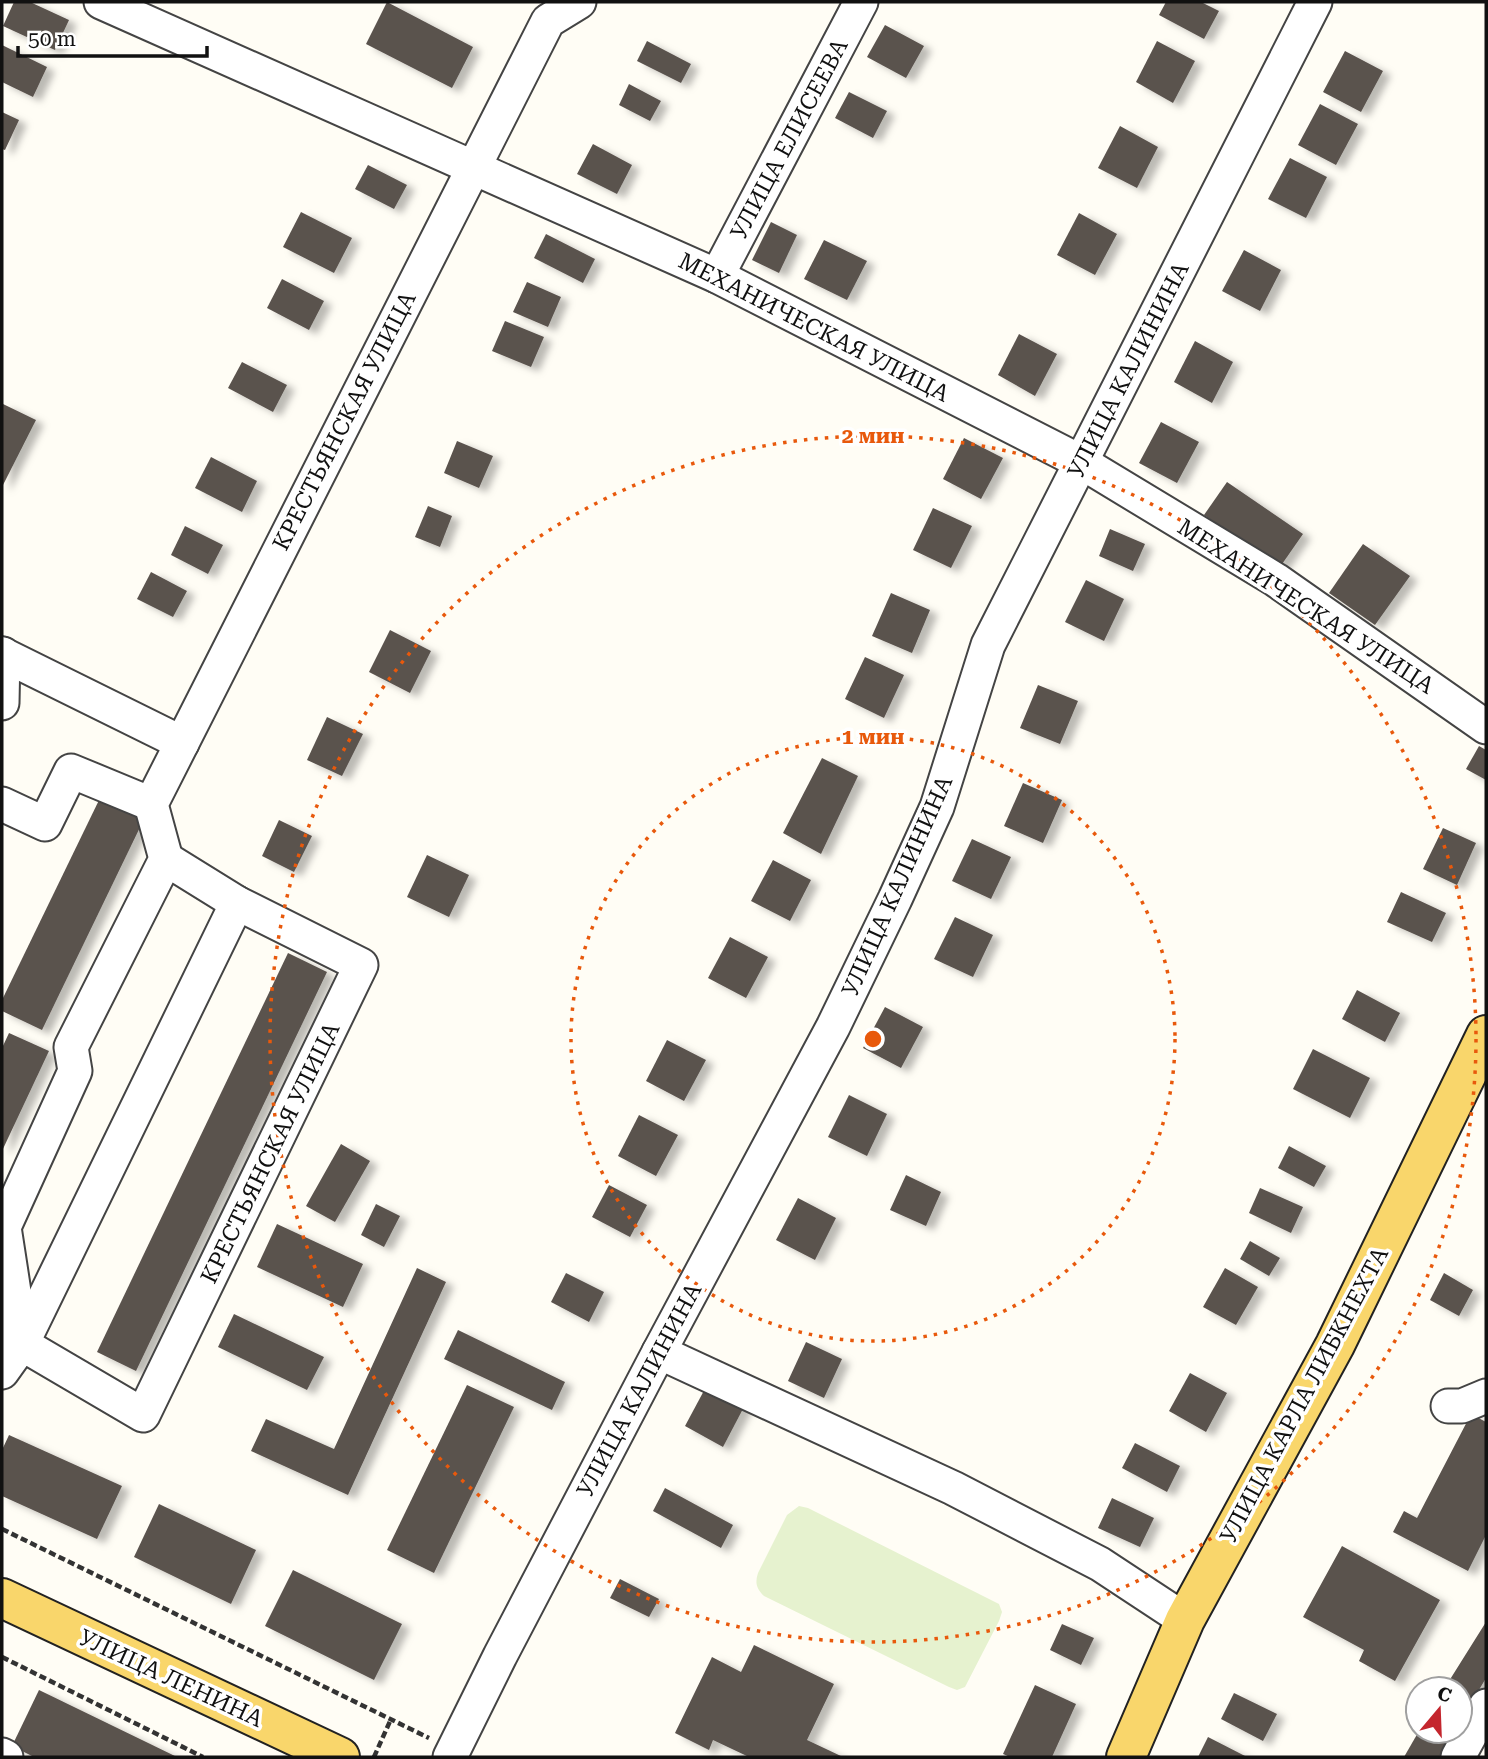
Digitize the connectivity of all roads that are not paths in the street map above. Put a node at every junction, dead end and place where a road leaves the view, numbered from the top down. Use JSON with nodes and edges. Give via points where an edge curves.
{"nodes":[{"id":1,"x":101,"y":2,"type":"edge"},
{"id":2,"x":579,"y":2,"type":"edge"},
{"id":3,"x":861,"y":2,"type":"edge"},
{"id":4,"x":1315,"y":2,"type":"edge"},
{"id":5,"x":473,"y":166,"type":"junction"},
{"id":6,"x":718,"y":276,"type":"junction"},
{"id":7,"x":1081,"y":462,"type":"junction"},
{"id":8,"x":2,"y":654,"type":"edge"},
{"id":9,"x":2,"y":702,"type":"edge"},
{"id":10,"x":1486,"y":727,"type":"edge"},
{"id":11,"x":182,"y":743,"type":"junction"},
{"id":12,"x":2,"y":804,"type":"edge"},
{"id":13,"x":151,"y":804,"type":"junction"},
{"id":14,"x":166,"y":859,"type":"junction"},
{"id":15,"x":236,"y":903,"type":"junction"},
{"id":16,"x":1486,"y":1035,"type":"edge"},
{"id":17,"x":12,"y":1339,"type":"edge"},
{"id":18,"x":659,"y":1352,"type":"junction"},
{"id":19,"x":2,"y":1372,"type":"edge"},
{"id":20,"x":1486,"y":1396,"type":"edge"},
{"id":21,"x":1448,"y":1406,"type":"dead end"},
{"id":22,"x":2,"y":1598,"type":"edge"},
{"id":23,"x":1185,"y":1620,"type":"junction"},
{"id":24,"x":1486,"y":1706,"type":"edge"},
{"id":25,"x":453,"y":1753,"type":"edge"},
{"id":26,"x":340,"y":1757,"type":"edge"},
{"id":27,"x":1126,"y":1757,"type":"edge"},
{"id":28,"x":1458,"y":1757,"type":"edge"}],
"edges":[{"from":1,"to":5,"type":"street","name":"МЕХАНИЧЕСКАЯ УЛИЦА"},
{"from":2,"to":5,"type":"street","name":"КРЕСТЬЯНСКАЯ УЛИЦА","via":[[548,21]]},
{"from":3,"to":6,"type":"street","name":"УЛИЦА ЕЛИСЕЕВА"},
{"from":4,"to":7,"type":"street","name":"УЛИЦА КАЛИНИНА"},
{"from":5,"to":6,"type":"street","name":"МЕХАНИЧЕСКАЯ УЛИЦА"},
{"from":5,"to":11,"type":"street","name":"КРЕСТЬЯНСКАЯ УЛИЦА"},
{"from":6,"to":7,"type":"street","name":"МЕХАНИЧЕСКАЯ УЛИЦА"},
{"from":7,"to":10,"type":"street","name":"МЕХАНИЧЕСКАЯ УЛИЦА","via":[[1276,580]]},
{"from":7,"to":18,"type":"street","name":"УЛИЦА КАЛИНИНА","via":[[988,645],[937,807],[895,899],[833,1027]]},
{"from":8,"to":9,"type":"street"},
{"from":8,"to":11,"type":"street"},
{"from":11,"to":13,"type":"street","name":"КРЕСТЬЯНСКАЯ УЛИЦА"},
{"from":12,"to":13,"type":"street","via":[[45,824],[71,771]]},
{"from":13,"to":14,"type":"street"},
{"from":14,"to":15,"type":"street","name":"КРЕСТЬЯНСКАЯ УЛИЦА"},
{"from":14,"to":17,"type":"street","via":[[71,1047],[75,1071],[4,1227]]},
{"from":15,"to":17,"type":"street"},
{"from":15,"to":17,"type":"street","name":"КРЕСТЬЯНСКАЯ УЛИЦА","via":[[361,965],[144,1415]]},
{"from":16,"to":23,"type":"main road","name":"УЛИЦА КАРЛА ЛИБКНЕХТА","via":[[1335,1345]]},
{"from":17,"to":19,"type":"street"},
{"from":18,"to":23,"type":"street","via":[[953,1488],[1100,1564]]},
{"from":18,"to":25,"type":"street","name":"УЛИЦА КАЛИНИНА"},
{"from":20,"to":21,"type":"street","via":[[1462,1406]]},
{"from":22,"to":26,"type":"main road","name":"УЛИЦА ЛЕНИНА"},
{"from":23,"to":27,"type":"main road","name":"УЛИЦА КАРЛА ЛИБКНЕХТА"},
{"from":24,"to":28,"type":"street"}]}
